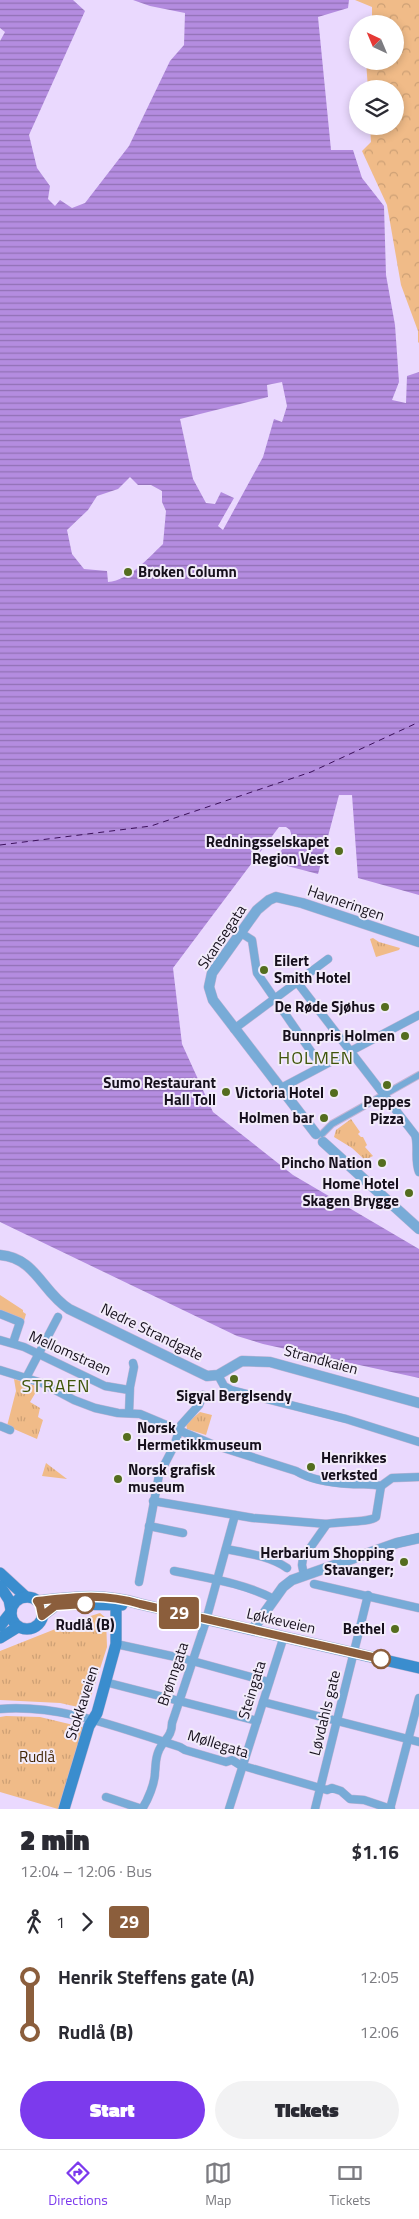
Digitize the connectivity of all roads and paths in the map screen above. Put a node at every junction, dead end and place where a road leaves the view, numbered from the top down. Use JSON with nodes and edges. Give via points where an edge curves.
{"nodes":[{"id":1,"x":264,"y":903,"type":"joint"},
{"id":2,"x":241,"y":933,"type":"junction"},
{"id":3,"x":419,"y":942,"type":"edge"},
{"id":4,"x":328,"y":959,"type":"dead end"},
{"id":5,"x":297,"y":982,"type":"junction"},
{"id":6,"x":274,"y":999,"type":"junction"},
{"id":7,"x":419,"y":1015,"type":"edge"},
{"id":8,"x":234,"y":1028,"type":"junction"},
{"id":9,"x":350,"y":1050,"type":"junction"},
{"id":10,"x":321,"y":1066,"type":"junction"},
{"id":11,"x":419,"y":1075,"type":"edge"},
{"id":12,"x":281,"y":1088,"type":"junction"},
{"id":13,"x":385,"y":1094,"type":"junction"},
{"id":14,"x":320,"y":1137,"type":"junction"},
{"id":15,"x":419,"y":1172,"type":"edge"},
{"id":16,"x":419,"y":1229,"type":"edge"},
{"id":17,"x":0,"y":1255,"type":"edge"},
{"id":18,"x":0,"y":1314,"type":"edge"},
{"id":19,"x":58,"y":1318,"type":"dead end"},
{"id":20,"x":0,"y":1340,"type":"edge"},
{"id":21,"x":12,"y":1343,"type":"junction"},
{"id":22,"x":38,"y":1354,"type":"junction"},
{"id":23,"x":133,"y":1362,"type":"dead end"},
{"id":24,"x":0,"y":1370,"type":"edge"},
{"id":25,"x":218,"y":1375,"type":"junction"},
{"id":26,"x":26,"y":1378,"type":"junction"},
{"id":27,"x":130,"y":1390,"type":"junction"},
{"id":28,"x":203,"y":1395,"type":"dead end"},
{"id":29,"x":419,"y":1403,"type":"edge"},
{"id":30,"x":129,"y":1412,"type":"junction"},
{"id":31,"x":0,"y":1426,"type":"edge"},
{"id":32,"x":10,"y":1430,"type":"dead end"},
{"id":33,"x":178,"y":1432,"type":"junction"},
{"id":34,"x":419,"y":1442,"type":"edge"},
{"id":35,"x":419,"y":1477,"type":"edge"},
{"id":36,"x":381,"y":1486,"type":"junction"},
{"id":37,"x":153,"y":1501,"type":"junction"},
{"id":38,"x":235,"y":1515,"type":"junction"},
{"id":39,"x":327,"y":1524,"type":"junction"},
{"id":40,"x":148,"y":1526,"type":"junction"},
{"id":41,"x":184,"y":1533,"type":"dead end"},
{"id":42,"x":419,"y":1538,"type":"edge"},
{"id":43,"x":226,"y":1549,"type":"junction"},
{"id":44,"x":287,"y":1568,"type":"dead end"},
{"id":45,"x":174,"y":1571,"type":"dead end"},
{"id":46,"x":0,"y":1573,"type":"edge"},
{"id":47,"x":304,"y":1575,"type":"junction"},
{"id":48,"x":217,"y":1580,"type":"junction"},
{"id":49,"x":139,"y":1582,"type":"dead end"},
{"id":50,"x":314,"y":1584,"type":"dead end"},
{"id":51,"x":0,"y":1586,"type":"edge"},
{"id":52,"x":368,"y":1595,"type":"junction"},
{"id":53,"x":274,"y":1598,"type":"junction"},
{"id":54,"x":31,"y":1599,"type":"junction"},
{"id":55,"x":137,"y":1603,"type":"junction"},
{"id":56,"x":116,"y":1604,"type":"junction"},
{"id":57,"x":419,"y":1608,"type":"edge"},
{"id":58,"x":11,"y":1611,"type":"junction"},
{"id":59,"x":42,"y":1616,"type":"junction"},
{"id":60,"x":206,"y":1619,"type":"junction"},
{"id":61,"x":0,"y":1626,"type":"edge"},
{"id":62,"x":18,"y":1626,"type":"junction"},
{"id":63,"x":253,"y":1629,"type":"junction"},
{"id":64,"x":284,"y":1636,"type":"junction"},
{"id":65,"x":0,"y":1638,"type":"edge"},
{"id":66,"x":116,"y":1644,"type":"junction"},
{"id":67,"x":354,"y":1653,"type":"junction"},
{"id":68,"x":192,"y":1661,"type":"junction"},
{"id":69,"x":419,"y":1668,"type":"edge"},
{"id":70,"x":106,"y":1682,"type":"junction"},
{"id":71,"x":269,"y":1682,"type":"junction"},
{"id":72,"x":419,"y":1698,"type":"edge"},
{"id":73,"x":179,"y":1702,"type":"junction"},
{"id":74,"x":263,"y":1702,"type":"junction"},
{"id":75,"x":0,"y":1709,"type":"edge"},
{"id":76,"x":93,"y":1720,"type":"junction"},
{"id":77,"x":338,"y":1720,"type":"junction"},
{"id":78,"x":257,"y":1721,"type":"junction"},
{"id":79,"x":409,"y":1738,"type":"junction"},
{"id":80,"x":165,"y":1742,"type":"junction"},
{"id":81,"x":419,"y":1742,"type":"edge"},
{"id":82,"x":243,"y":1766,"type":"junction"},
{"id":83,"x":321,"y":1788,"type":"junction"},
{"id":84,"x":106,"y":1798,"type":"dead end"},
{"id":85,"x":64,"y":1809,"type":"edge"},
{"id":86,"x":142,"y":1809,"type":"edge"},
{"id":87,"x":229,"y":1809,"type":"edge"},
{"id":88,"x":315,"y":1809,"type":"edge"},
{"id":89,"x":390,"y":1809,"type":"edge"}],
"edges":[{"from":1,"to":2,"type":"street","name":"Skansegata"},
{"from":1,"to":3,"type":"street","name":"Havneringen","via":[[280,897]]},
{"from":2,"to":6,"type":"street","via":[[252,940],[256,972]]},
{"from":2,"to":8,"type":"street","name":"Skansegata","via":[[212,972],[209,982],[213,1000]]},
{"from":4,"to":5,"type":"street"},
{"from":5,"to":6,"type":"street"},
{"from":5,"to":9,"type":"street"},
{"from":6,"to":8,"type":"street"},
{"from":6,"to":10,"type":"street"},
{"from":7,"to":9,"type":"street"},
{"from":8,"to":12,"type":"street","name":"Skansegata"},
{"from":9,"to":10,"type":"street"},
{"from":9,"to":13,"type":"street"},
{"from":10,"to":12,"type":"street"},
{"from":11,"to":13,"type":"street"},
{"from":12,"to":14,"type":"street","name":"Skansegata"},
{"from":13,"to":14,"type":"street","via":[[332,1124]]},
{"from":13,"to":15,"type":"street","via":[[418,1139]]},
{"from":14,"to":16,"type":"street","name":"Skansegata"},
{"from":17,"to":25,"type":"street","name":"Nedre Strandgate","via":[[21,1260],[69,1309],[206,1376]]},
{"from":18,"to":21,"type":"street","via":[[20,1322]]},
{"from":19,"to":22,"type":"street"},
{"from":20,"to":21,"type":"street","name":"Mellomstraen"},
{"from":21,"to":22,"type":"street","name":"Mellomstraen"},
{"from":22,"to":26,"type":"street"},
{"from":22,"to":27,"type":"street","name":"Mellomstraen","via":[[105,1386]]},
{"from":23,"to":27,"type":"street"},
{"from":24,"to":26,"type":"street"},
{"from":25,"to":29,"type":"street","name":"Strandkaien","via":[[242,1361],[270,1362]]},
{"from":25,"to":34,"type":"street","via":[[226,1388],[236,1392]]},
{"from":26,"to":30,"type":"street","via":[[95,1408]]},
{"from":27,"to":30,"type":"street"},
{"from":28,"to":33,"type":"street"},
{"from":30,"to":33,"type":"street","via":[[150,1417]]},
{"from":31,"to":32,"type":"street"},
{"from":33,"to":36,"type":"street","via":[[306,1477]]},
{"from":33,"to":37,"type":"street","via":[[158,1474]]},
{"from":35,"to":36,"type":"street","via":[[392,1478]]},
{"from":36,"to":39,"type":"street","via":[[375,1519]]},
{"from":37,"to":38,"type":"street"},
{"from":37,"to":40,"type":"street"},
{"from":38,"to":39,"type":"street"},
{"from":38,"to":43,"type":"street","name":"Brønngata"},
{"from":39,"to":47,"type":"street","via":[[303,1558]]},
{"from":40,"to":41,"type":"street"},
{"from":40,"to":49,"type":"street"},
{"from":42,"to":47,"type":"street"},
{"from":43,"to":44,"type":"street","via":[[258,1556]]},
{"from":43,"to":48,"type":"street","name":"Brønngata"},
{"from":45,"to":48,"type":"street"},
{"from":46,"to":54,"type":"main road"},
{"from":47,"to":53,"type":"street","via":[[288,1582]]},
{"from":48,"to":53,"type":"street"},
{"from":48,"to":60,"type":"street","name":"Brønngata"},
{"from":50,"to":52,"type":"street"},
{"from":51,"to":58,"type":"main road","via":[[9,1600]]},
{"from":52,"to":57,"type":"street"},
{"from":52,"to":67,"type":"street","name":"Løvdahls gate"},
{"from":53,"to":63,"type":"street"},
{"from":54,"to":55,"type":"main road","name":"Løkkeveien","via":[[102,1596]]},
{"from":54,"to":58,"type":"main road","via":[[18,1600]]},
{"from":54,"to":59,"type":"main road","via":[[40,1606]]},
{"from":55,"to":56,"type":"main road","name":"Løkkeveien"},
{"from":55,"to":60,"type":"main road","name":"Løkkeveien"},
{"from":56,"to":59,"type":"main road","name":"Løkkeveien","via":[[63,1604]]},
{"from":56,"to":66,"type":"main road","name":"Stokkaveien"},
{"from":58,"to":61,"type":"main road"},
{"from":58,"to":62,"type":"main road"},
{"from":59,"to":62,"type":"main road","via":[[34,1627],[23,1629]]},
{"from":60,"to":63,"type":"main road","name":"Løkkeveien"},
{"from":60,"to":68,"type":"street","name":"Brønngata"},
{"from":62,"to":65,"type":"main road"},
{"from":63,"to":64,"type":"main road","name":"Løkkeveien"},
{"from":64,"to":67,"type":"main road","name":"Løkkeveien"},
{"from":64,"to":71,"type":"street","name":"Steingata"},
{"from":66,"to":68,"type":"street"},
{"from":66,"to":70,"type":"main road","name":"Stokkaveien"},
{"from":67,"to":69,"type":"main road","name":"Løkkeveien"},
{"from":67,"to":77,"type":"street","name":"Løvdahls gate"},
{"from":68,"to":71,"type":"street"},
{"from":68,"to":73,"type":"street","name":"Brønngata"},
{"from":70,"to":73,"type":"street"},
{"from":70,"to":76,"type":"main road","name":"Stokkaveien"},
{"from":71,"to":74,"type":"street","name":"Steingata"},
{"from":72,"to":79,"type":"street"},
{"from":73,"to":78,"type":"street"},
{"from":73,"to":80,"type":"street","name":"Brønngata","via":[[172,1730]]},
{"from":74,"to":77,"type":"street"},
{"from":74,"to":78,"type":"street","name":"Steingata"},
{"from":75,"to":76,"type":"street","name":"Møllegata","via":[[20,1707],[59,1711]]},
{"from":76,"to":80,"type":"street","name":"Møllegata"},
{"from":76,"to":85,"type":"main road","name":"Stokkaveien"},
{"from":77,"to":79,"type":"street"},
{"from":77,"to":83,"type":"street","name":"Løvdahls gate"},
{"from":78,"to":82,"type":"street","name":"Steingata"},
{"from":79,"to":81,"type":"street"},
{"from":79,"to":89,"type":"street"},
{"from":80,"to":82,"type":"street","name":"Møllegata"},
{"from":80,"to":86,"type":"street","name":"Brønngata","via":[[159,1750],[154,1766],[156,1771]]},
{"from":82,"to":83,"type":"street","name":"Møllegata"},
{"from":82,"to":87,"type":"street","name":"Steingata"},
{"from":83,"to":88,"type":"street","name":"Løvdahls gate"},
{"from":83,"to":89,"type":"street","name":"Møllegata","via":[[340,1791],[350,1799]]},
{"from":84,"to":86,"type":"street"}]}
